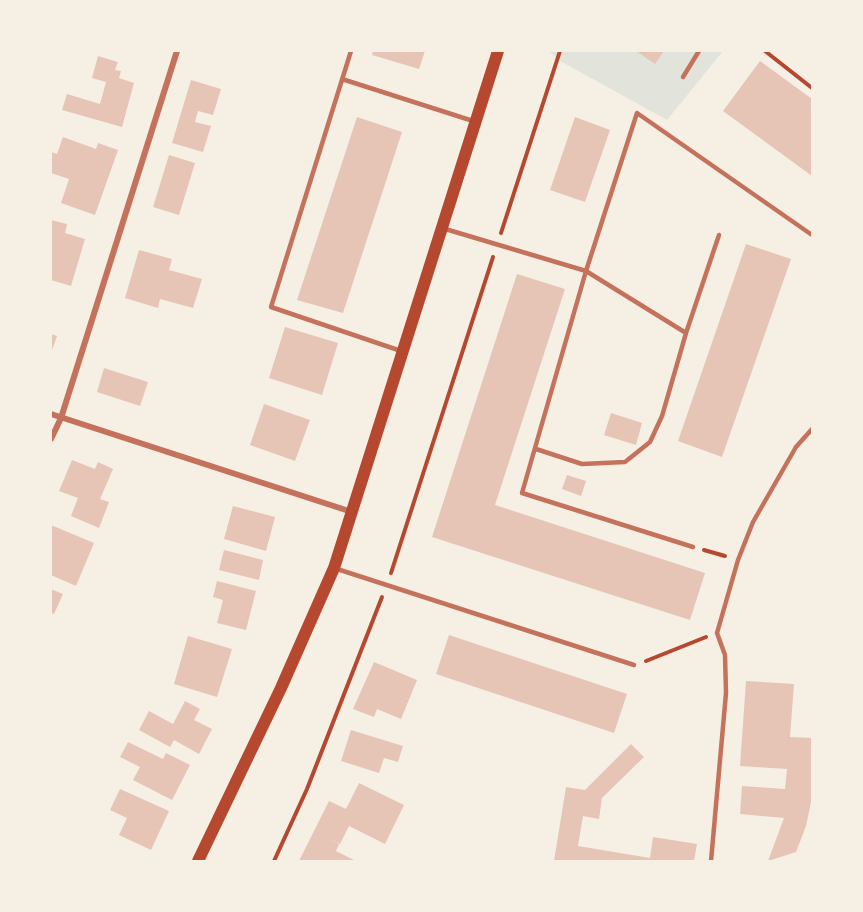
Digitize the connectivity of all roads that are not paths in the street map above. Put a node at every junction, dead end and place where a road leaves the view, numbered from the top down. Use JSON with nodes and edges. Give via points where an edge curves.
{"nodes":[{"id":1,"x":177,"y":51,"type":"edge"},
{"id":2,"x":351,"y":51,"type":"edge"},
{"id":3,"x":498,"y":51,"type":"edge"},
{"id":4,"x":699,"y":51,"type":"edge"},
{"id":5,"x":682,"y":77,"type":"dead end"},
{"id":6,"x":342,"y":79,"type":"junction"},
{"id":7,"x":476,"y":122,"type":"junction"},
{"id":8,"x":442,"y":228,"type":"junction"},
{"id":9,"x":719,"y":235,"type":"dead end"},
{"id":10,"x":812,"y":235,"type":"edge"},
{"id":11,"x":586,"y":271,"type":"junction"},
{"id":12,"x":686,"y":333,"type":"junction"},
{"id":13,"x":403,"y":352,"type":"junction"},
{"id":14,"x":51,"y":414,"type":"edge"},
{"id":15,"x":61,"y":418,"type":"junction"},
{"id":16,"x":812,"y":429,"type":"edge"},
{"id":17,"x":51,"y":439,"type":"edge"},
{"id":18,"x":536,"y":449,"type":"junction"},
{"id":19,"x":353,"y":513,"type":"junction"},
{"id":20,"x":693,"y":547,"type":"road end"},
{"id":21,"x":334,"y":568,"type":"junction"},
{"id":22,"x":634,"y":665,"type":"road end"},
{"id":23,"x":198,"y":861,"type":"edge"},
{"id":24,"x":711,"y":861,"type":"edge"}],
"edges":[{"from":1,"to":15,"type":"street"},
{"from":2,"to":6,"type":"lane"},
{"from":3,"to":7,"type":"main road"},
{"from":4,"to":5,"type":"lane"},
{"from":6,"to":7,"type":"lane"},
{"from":6,"to":13,"type":"lane","via":[[271,307]]},
{"from":7,"to":8,"type":"main road"},
{"from":8,"to":11,"type":"lane"},
{"from":8,"to":13,"type":"main road"},
{"from":9,"to":12,"type":"lane"},
{"from":10,"to":11,"type":"lane","via":[[637,113]]},
{"from":11,"to":12,"type":"lane"},
{"from":11,"to":18,"type":"lane"},
{"from":12,"to":18,"type":"lane","via":[[650,442],[625,462],[582,464]]},
{"from":13,"to":19,"type":"main road"},
{"from":14,"to":15,"type":"street"},
{"from":15,"to":17,"type":"street"},
{"from":15,"to":19,"type":"street"},
{"from":16,"to":24,"type":"lane","via":[[796,447],[753,522],[717,633],[725,655],[726,693]]},
{"from":18,"to":20,"type":"lane","via":[[522,493]]},
{"from":19,"to":21,"type":"main road"},
{"from":21,"to":22,"type":"lane"},
{"from":21,"to":23,"type":"main road"}]}
